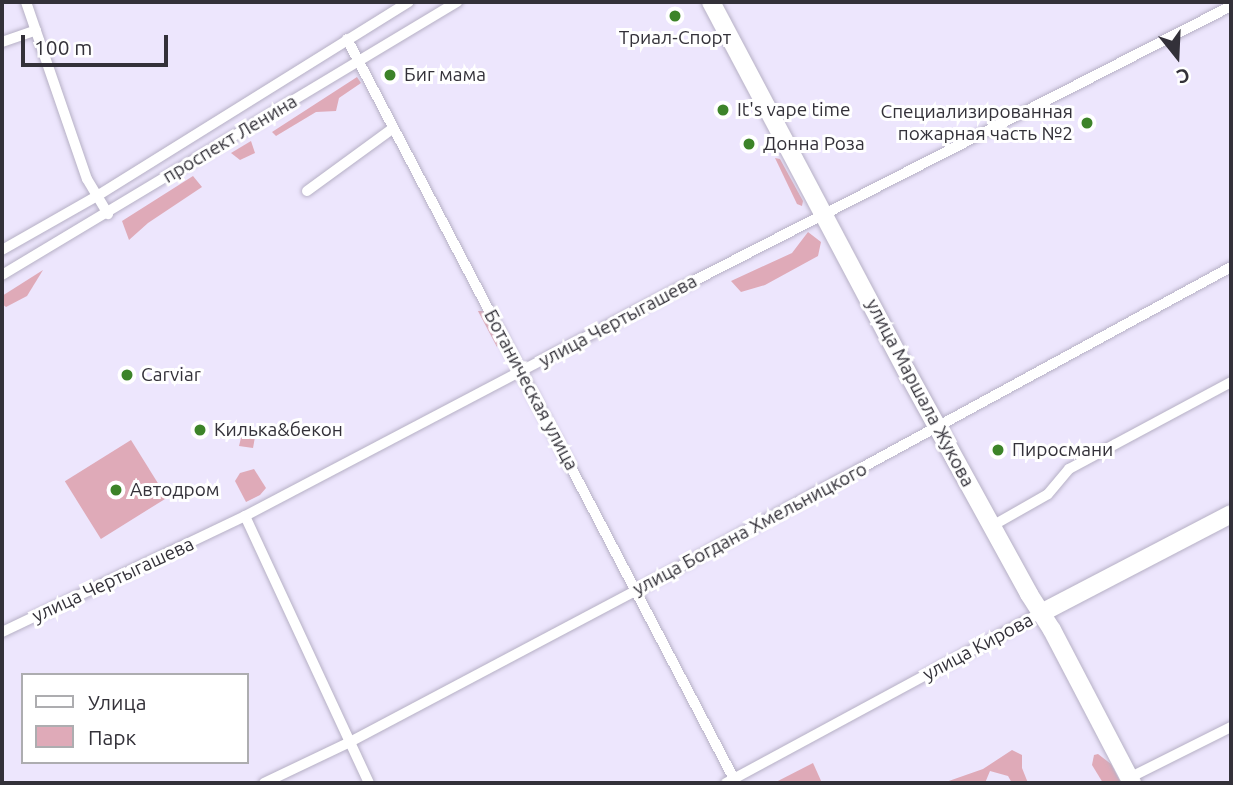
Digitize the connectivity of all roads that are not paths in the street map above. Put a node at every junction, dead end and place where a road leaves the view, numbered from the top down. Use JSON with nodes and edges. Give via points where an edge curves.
{"nodes":[{"id":1,"x":26,"y":2,"type":"edge"},
{"id":2,"x":409,"y":2,"type":"edge"},
{"id":3,"x":457,"y":2,"type":"edge"},
{"id":4,"x":711,"y":2,"type":"edge"},
{"id":5,"x":1231,"y":6,"type":"edge"},
{"id":6,"x":36,"y":30,"type":"junction"},
{"id":7,"x":347,"y":39,"type":"junction"},
{"id":8,"x":2,"y":43,"type":"edge"},
{"id":9,"x":358,"y":61,"type":"junction"},
{"id":10,"x":392,"y":129,"type":"junction"},
{"id":11,"x":306,"y":191,"type":"dead end"},
{"id":12,"x":97,"y":196,"type":"junction"},
{"id":13,"x":107,"y":214,"type":"junction"},
{"id":14,"x":825,"y":214,"type":"junction"},
{"id":15,"x":2,"y":250,"type":"edge"},
{"id":16,"x":1231,"y":267,"type":"edge"},
{"id":17,"x":2,"y":275,"type":"edge"},
{"id":18,"x":521,"y":372,"type":"junction"},
{"id":19,"x":1231,"y":382,"type":"edge"},
{"id":20,"x":938,"y":427,"type":"junction"},
{"id":21,"x":1231,"y":514,"type":"edge"},
{"id":22,"x":245,"y":516,"type":"junction"},
{"id":23,"x":992,"y":526,"type":"junction"},
{"id":24,"x":635,"y":590,"type":"junction"},
{"id":25,"x":1041,"y":613,"type":"junction"},
{"id":26,"x":2,"y":632,"type":"edge"},
{"id":27,"x":1231,"y":727,"type":"edge"},
{"id":28,"x":348,"y":743,"type":"junction"},
{"id":29,"x":1131,"y":780,"type":"edge"},
{"id":30,"x":730,"y":781,"type":"edge"},
{"id":31,"x":264,"y":783,"type":"edge"},
{"id":32,"x":369,"y":783,"type":"edge"}],
"edges":[{"from":1,"to":6,"type":"street"},
{"from":2,"to":7,"type":"street","name":"проспект Ленина"},
{"from":3,"to":9,"type":"street","name":"проспект Ленина"},
{"from":4,"to":14,"type":"main road","name":"улица Маршала Жукова"},
{"from":5,"to":14,"type":"street","name":"улица Чертыгашева"},
{"from":6,"to":8,"type":"street"},
{"from":6,"to":12,"type":"street","via":[[87,179]]},
{"from":7,"to":9,"type":"street","name":"Ботаническая улица"},
{"from":7,"to":12,"type":"street","name":"проспект Ленина"},
{"from":9,"to":10,"type":"street","name":"Ботаническая улица"},
{"from":9,"to":13,"type":"street","name":"проспект Ленина"},
{"from":10,"to":11,"type":"street"},
{"from":10,"to":18,"type":"street","name":"Ботаническая улица"},
{"from":12,"to":13,"type":"street"},
{"from":12,"to":15,"type":"street","name":"проспект Ленина"},
{"from":13,"to":17,"type":"street","name":"проспект Ленина"},
{"from":14,"to":18,"type":"street","name":"улица Чертыгашева"},
{"from":14,"to":20,"type":"main road","name":"улица Маршала Жукова"},
{"from":16,"to":20,"type":"street","name":"улица Богдана Хмельницкого"},
{"from":18,"to":22,"type":"street","name":"улица Чертыгашева"},
{"from":18,"to":24,"type":"street","name":"Ботаническая улица"},
{"from":19,"to":23,"type":"street","via":[[1069,469],[1048,494]]},
{"from":20,"to":23,"type":"main road","name":"улица Маршала Жукова"},
{"from":20,"to":24,"type":"street","name":"улица Богдана Хмельницкого"},
{"from":21,"to":25,"type":"main road","name":"улица Кирова"},
{"from":22,"to":26,"type":"street","name":"улица Чертыгашева"},
{"from":22,"to":28,"type":"street"},
{"from":23,"to":25,"type":"main road","name":"улица Маршала Жукова"},
{"from":24,"to":28,"type":"street","name":"улица Богдана Хмельницкого"},
{"from":24,"to":30,"type":"street","name":"Ботаническая улица"},
{"from":25,"to":29,"type":"main road","name":"улица Маршала Жукова"},
{"from":25,"to":30,"type":"street","name":"улица Кирова"},
{"from":27,"to":29,"type":"street"},
{"from":28,"to":31,"type":"street","name":"улица Богдана Хмельницкого"},
{"from":28,"to":32,"type":"street"}]}
